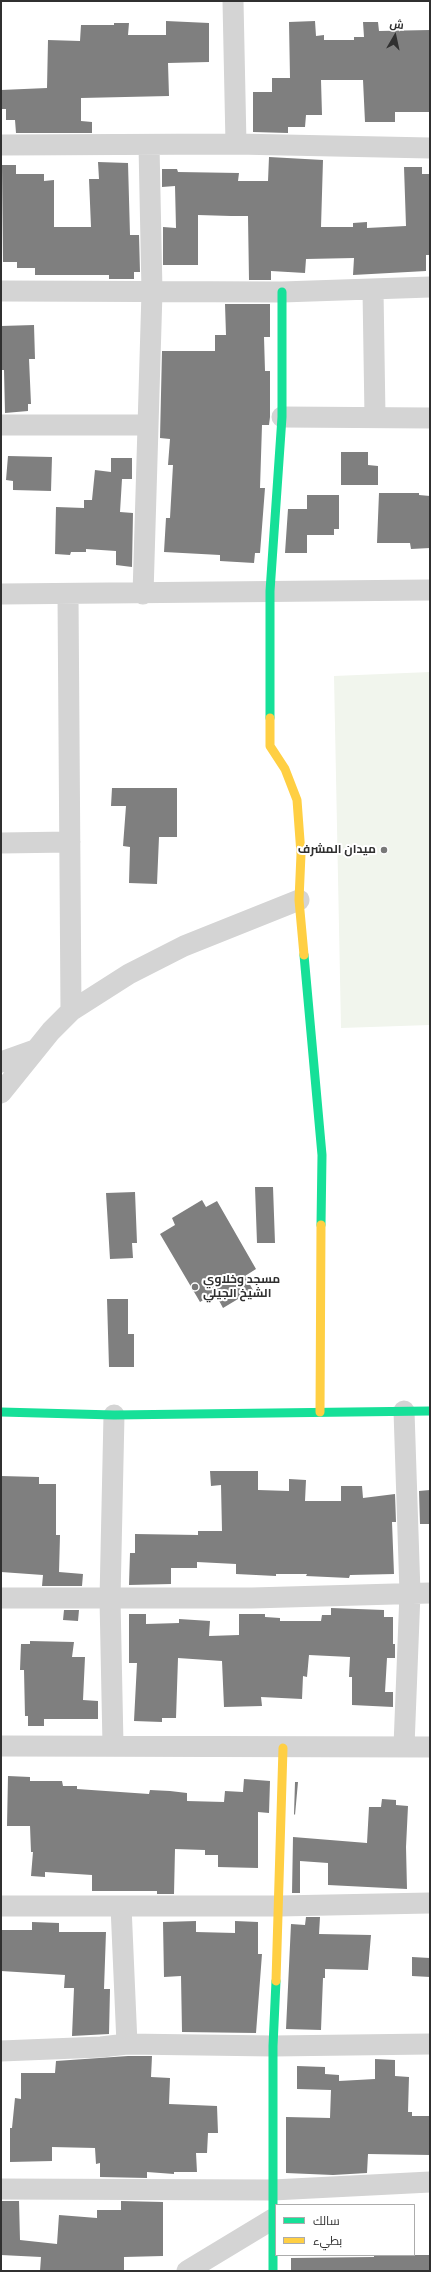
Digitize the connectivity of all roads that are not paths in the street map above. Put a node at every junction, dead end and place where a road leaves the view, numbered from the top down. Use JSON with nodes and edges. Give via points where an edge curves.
{"nodes":[{"id":1,"x":233,"y":1,"type":"edge"},
{"id":2,"x":236,"y":144,"type":"junction"},
{"id":3,"x":1,"y":145,"type":"edge"},
{"id":4,"x":149,"y":145,"type":"junction"},
{"id":5,"x":430,"y":148,"type":"edge"},
{"id":6,"x":430,"y":287,"type":"edge"},
{"id":7,"x":373,"y":290,"type":"junction"},
{"id":8,"x":1,"y":291,"type":"edge"},
{"id":9,"x":152,"y":292,"type":"junction"},
{"id":10,"x":282,"y":292,"type":"junction"},
{"id":11,"x":282,"y":417,"type":"junction"},
{"id":12,"x":376,"y":417,"type":"junction"},
{"id":13,"x":430,"y":418,"type":"edge"},
{"id":14,"x":1,"y":425,"type":"edge"},
{"id":15,"x":146,"y":425,"type":"junction"},
{"id":16,"x":430,"y":590,"type":"edge"},
{"id":17,"x":270,"y":591,"type":"junction"},
{"id":18,"x":1,"y":594,"type":"edge"},
{"id":19,"x":143,"y":594,"type":"junction"},
{"id":20,"x":68,"y":595,"type":"junction"},
{"id":21,"x":70,"y":842,"type":"junction"},
{"id":22,"x":1,"y":843,"type":"edge"},
{"id":23,"x":299,"y":900,"type":"junction"},
{"id":24,"x":71,"y":1011,"type":"junction"},
{"id":25,"x":36,"y":1050,"type":"junction"},
{"id":26,"x":1,"y":1062,"type":"edge"},
{"id":27,"x":1,"y":1093,"type":"edge"},
{"id":28,"x":404,"y":1411,"type":"junction"},
{"id":29,"x":430,"y":1411,"type":"edge"},
{"id":30,"x":1,"y":1412,"type":"edge"},
{"id":31,"x":320,"y":1412,"type":"junction"},
{"id":32,"x":114,"y":1415,"type":"junction"},
{"id":33,"x":420,"y":1593,"type":"edge"},
{"id":34,"x":1,"y":1598,"type":"edge"},
{"id":35,"x":110,"y":1599,"type":"junction"},
{"id":36,"x":113,"y":1745,"type":"junction"},
{"id":37,"x":1,"y":1746,"type":"edge"},
{"id":38,"x":404,"y":1746,"type":"junction"},
{"id":39,"x":430,"y":1747,"type":"edge"},
{"id":40,"x":283,"y":1748,"type":"junction"},
{"id":41,"x":430,"y":1902,"type":"edge"},
{"id":42,"x":1,"y":1906,"type":"edge"},
{"id":43,"x":121,"y":1906,"type":"junction"},
{"id":44,"x":279,"y":1906,"type":"junction"},
{"id":45,"x":127,"y":2044,"type":"junction"},
{"id":46,"x":430,"y":2044,"type":"edge"},
{"id":47,"x":273,"y":2046,"type":"junction"},
{"id":48,"x":1,"y":2051,"type":"edge"},
{"id":49,"x":430,"y":2182,"type":"edge"},
{"id":50,"x":1,"y":2189,"type":"edge"},
{"id":51,"x":273,"y":2190,"type":"junction"},
{"id":52,"x":273,"y":2219,"type":"junction"},
{"id":53,"x":187,"y":2271,"type":"edge"},
{"id":54,"x":273,"y":2271,"type":"edge"}],
"edges":[{"from":1,"to":2,"type":"street"},
{"from":2,"to":4,"type":"street"},
{"from":2,"to":5,"type":"street"},
{"from":3,"to":4,"type":"street"},
{"from":4,"to":9,"type":"street"},
{"from":6,"to":7,"type":"street"},
{"from":7,"to":10,"type":"street"},
{"from":7,"to":12,"type":"street"},
{"from":8,"to":9,"type":"street"},
{"from":9,"to":10,"type":"street"},
{"from":9,"to":15,"type":"street"},
{"from":10,"to":11,"type":"street"},
{"from":11,"to":12,"type":"street"},
{"from":11,"to":17,"type":"street"},
{"from":12,"to":13,"type":"street"},
{"from":14,"to":15,"type":"street"},
{"from":15,"to":19,"type":"street"},
{"from":16,"to":17,"type":"street"},
{"from":17,"to":19,"type":"street"},
{"from":17,"to":23,"type":"street","via":[[270,746],[285,769],[297,800]]},
{"from":18,"to":20,"type":"street"},
{"from":19,"to":20,"type":"street"},
{"from":20,"to":21,"type":"street"},
{"from":21,"to":22,"type":"street"},
{"from":21,"to":24,"type":"street"},
{"from":23,"to":24,"type":"street","via":[[184,946],[128,974]]},
{"from":23,"to":31,"type":"street","via":[[322,1154]]},
{"from":24,"to":25,"type":"street"},
{"from":25,"to":26,"type":"street"},
{"from":25,"to":27,"type":"street"},
{"from":28,"to":29,"type":"street"},
{"from":28,"to":31,"type":"street"},
{"from":28,"to":33,"type":"street"},
{"from":30,"to":32,"type":"street"},
{"from":31,"to":32,"type":"street"},
{"from":32,"to":35,"type":"street"},
{"from":33,"to":35,"type":"street"},
{"from":33,"to":38,"type":"street"},
{"from":34,"to":35,"type":"street"},
{"from":35,"to":36,"type":"street"},
{"from":36,"to":37,"type":"street"},
{"from":36,"to":40,"type":"street"},
{"from":38,"to":39,"type":"street"},
{"from":38,"to":40,"type":"street"},
{"from":40,"to":44,"type":"street"},
{"from":41,"to":44,"type":"street"},
{"from":42,"to":43,"type":"street"},
{"from":43,"to":44,"type":"street"},
{"from":43,"to":45,"type":"street"},
{"from":44,"to":47,"type":"street"},
{"from":45,"to":47,"type":"street"},
{"from":45,"to":48,"type":"street","via":[[101,2048]]},
{"from":46,"to":47,"type":"street"},
{"from":47,"to":51,"type":"street"},
{"from":49,"to":51,"type":"street"},
{"from":50,"to":51,"type":"street"},
{"from":51,"to":52,"type":"street"},
{"from":52,"to":53,"type":"street"},
{"from":52,"to":54,"type":"street"}]}
